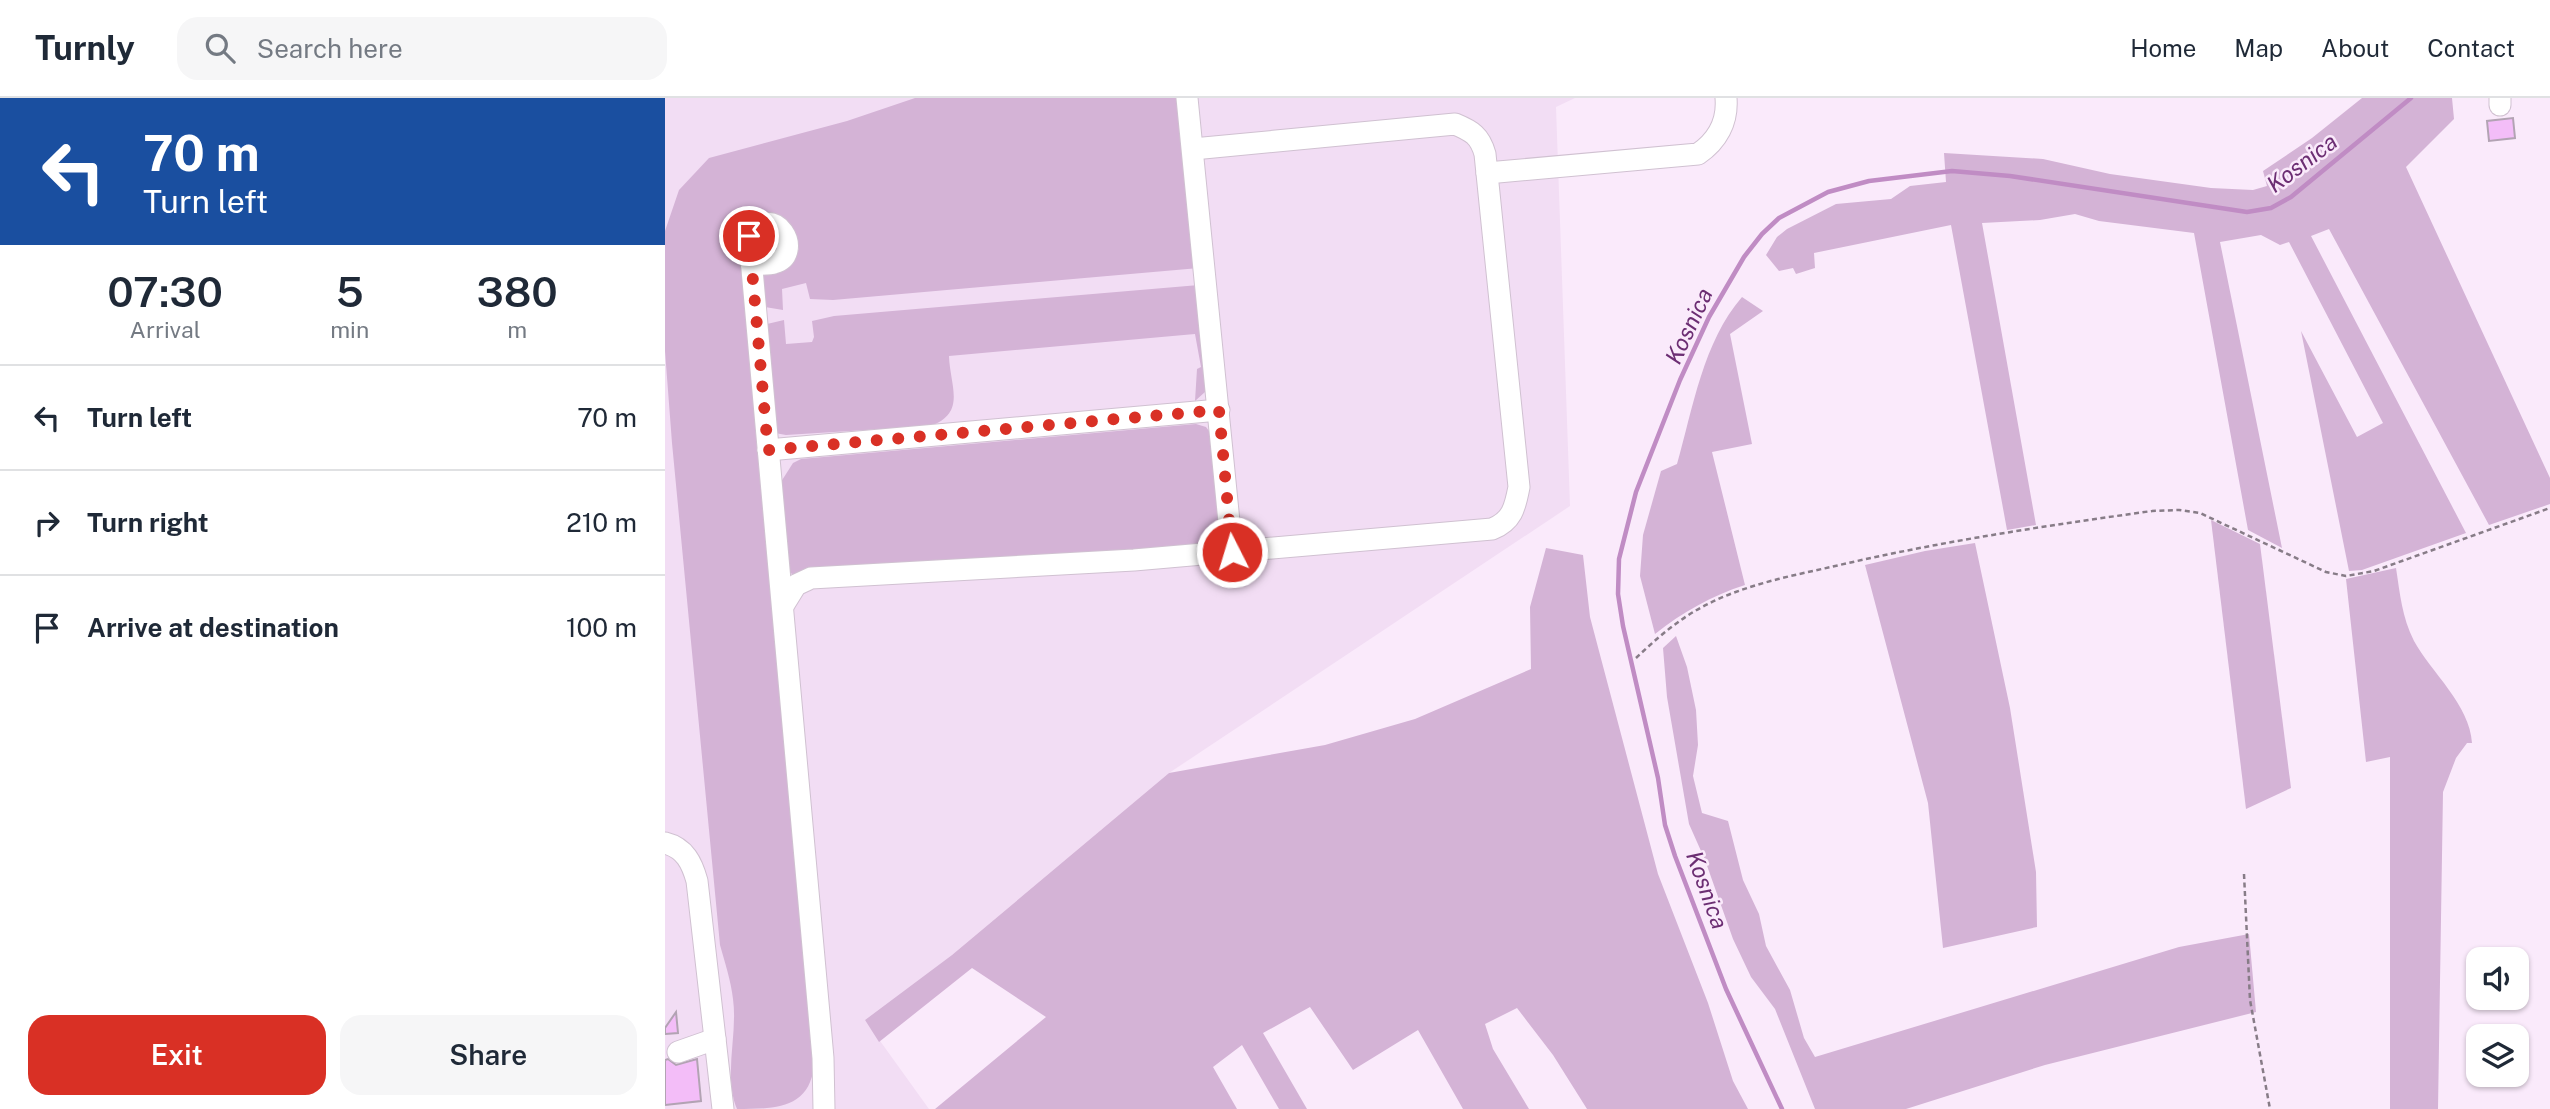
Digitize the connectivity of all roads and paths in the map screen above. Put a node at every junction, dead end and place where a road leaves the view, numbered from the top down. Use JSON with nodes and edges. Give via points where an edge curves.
{"nodes":[{"id":1,"x":1187,"y":98,"type":"edge"},
{"id":2,"x":1726,"y":98,"type":"edge"},
{"id":3,"x":1193,"y":149,"type":"junction"},
{"id":4,"x":1487,"y":173,"type":"junction"},
{"id":5,"x":751,"y":264,"type":"dead end"},
{"id":6,"x":1219,"y":410,"type":"junction"},
{"id":7,"x":768,"y":450,"type":"junction"},
{"id":8,"x":2550,"y":508,"type":"edge"},
{"id":9,"x":1232,"y":552,"type":"junction"},
{"id":10,"x":783,"y":606,"type":"junction"},
{"id":11,"x":1636,"y":658,"type":"dead end"},
{"id":12,"x":665,"y":843,"type":"edge"},
{"id":13,"x":2244,"y":874,"type":"dead end"},
{"id":14,"x":715,"y":1039,"type":"junction"},
{"id":15,"x":672,"y":1052,"type":"edge"},
{"id":16,"x":716,"y":1105,"type":"edge"},
{"id":17,"x":816,"y":1108,"type":"edge"},
{"id":18,"x":2270,"y":1109,"type":"edge"}],
"edges":[{"from":1,"to":3,"type":"lane"},
{"from":2,"to":4,"type":"lane","via":[[1721,130],[1698,154]]},
{"from":3,"to":4,"type":"lane","via":[[1455,124],[1481,140]]},
{"from":3,"to":6,"type":"lane"},
{"from":4,"to":9,"type":"lane","via":[[1519,487],[1511,516],[1492,529]]},
{"from":5,"to":7,"type":"lane"},
{"from":6,"to":7,"type":"lane"},
{"from":6,"to":9,"type":"lane"},
{"from":7,"to":10,"type":"lane"},
{"from":8,"to":11,"type":"path","via":[[2395,564],[2346,576],[2326,572],[2200,513],[2179,510],[1975,538],[1817,570],[1723,597],[1684,618]]},
{"from":9,"to":10,"type":"lane","via":[[811,578],[796,585]]},
{"from":10,"to":17,"type":"lane","via":[[823,1058]]},
{"from":12,"to":14,"type":"lane","via":[[682,850],[697,881]]},
{"from":13,"to":18,"type":"path","via":[[2250,1000]]},
{"from":14,"to":15,"type":"lane"},
{"from":14,"to":16,"type":"lane"}]}
